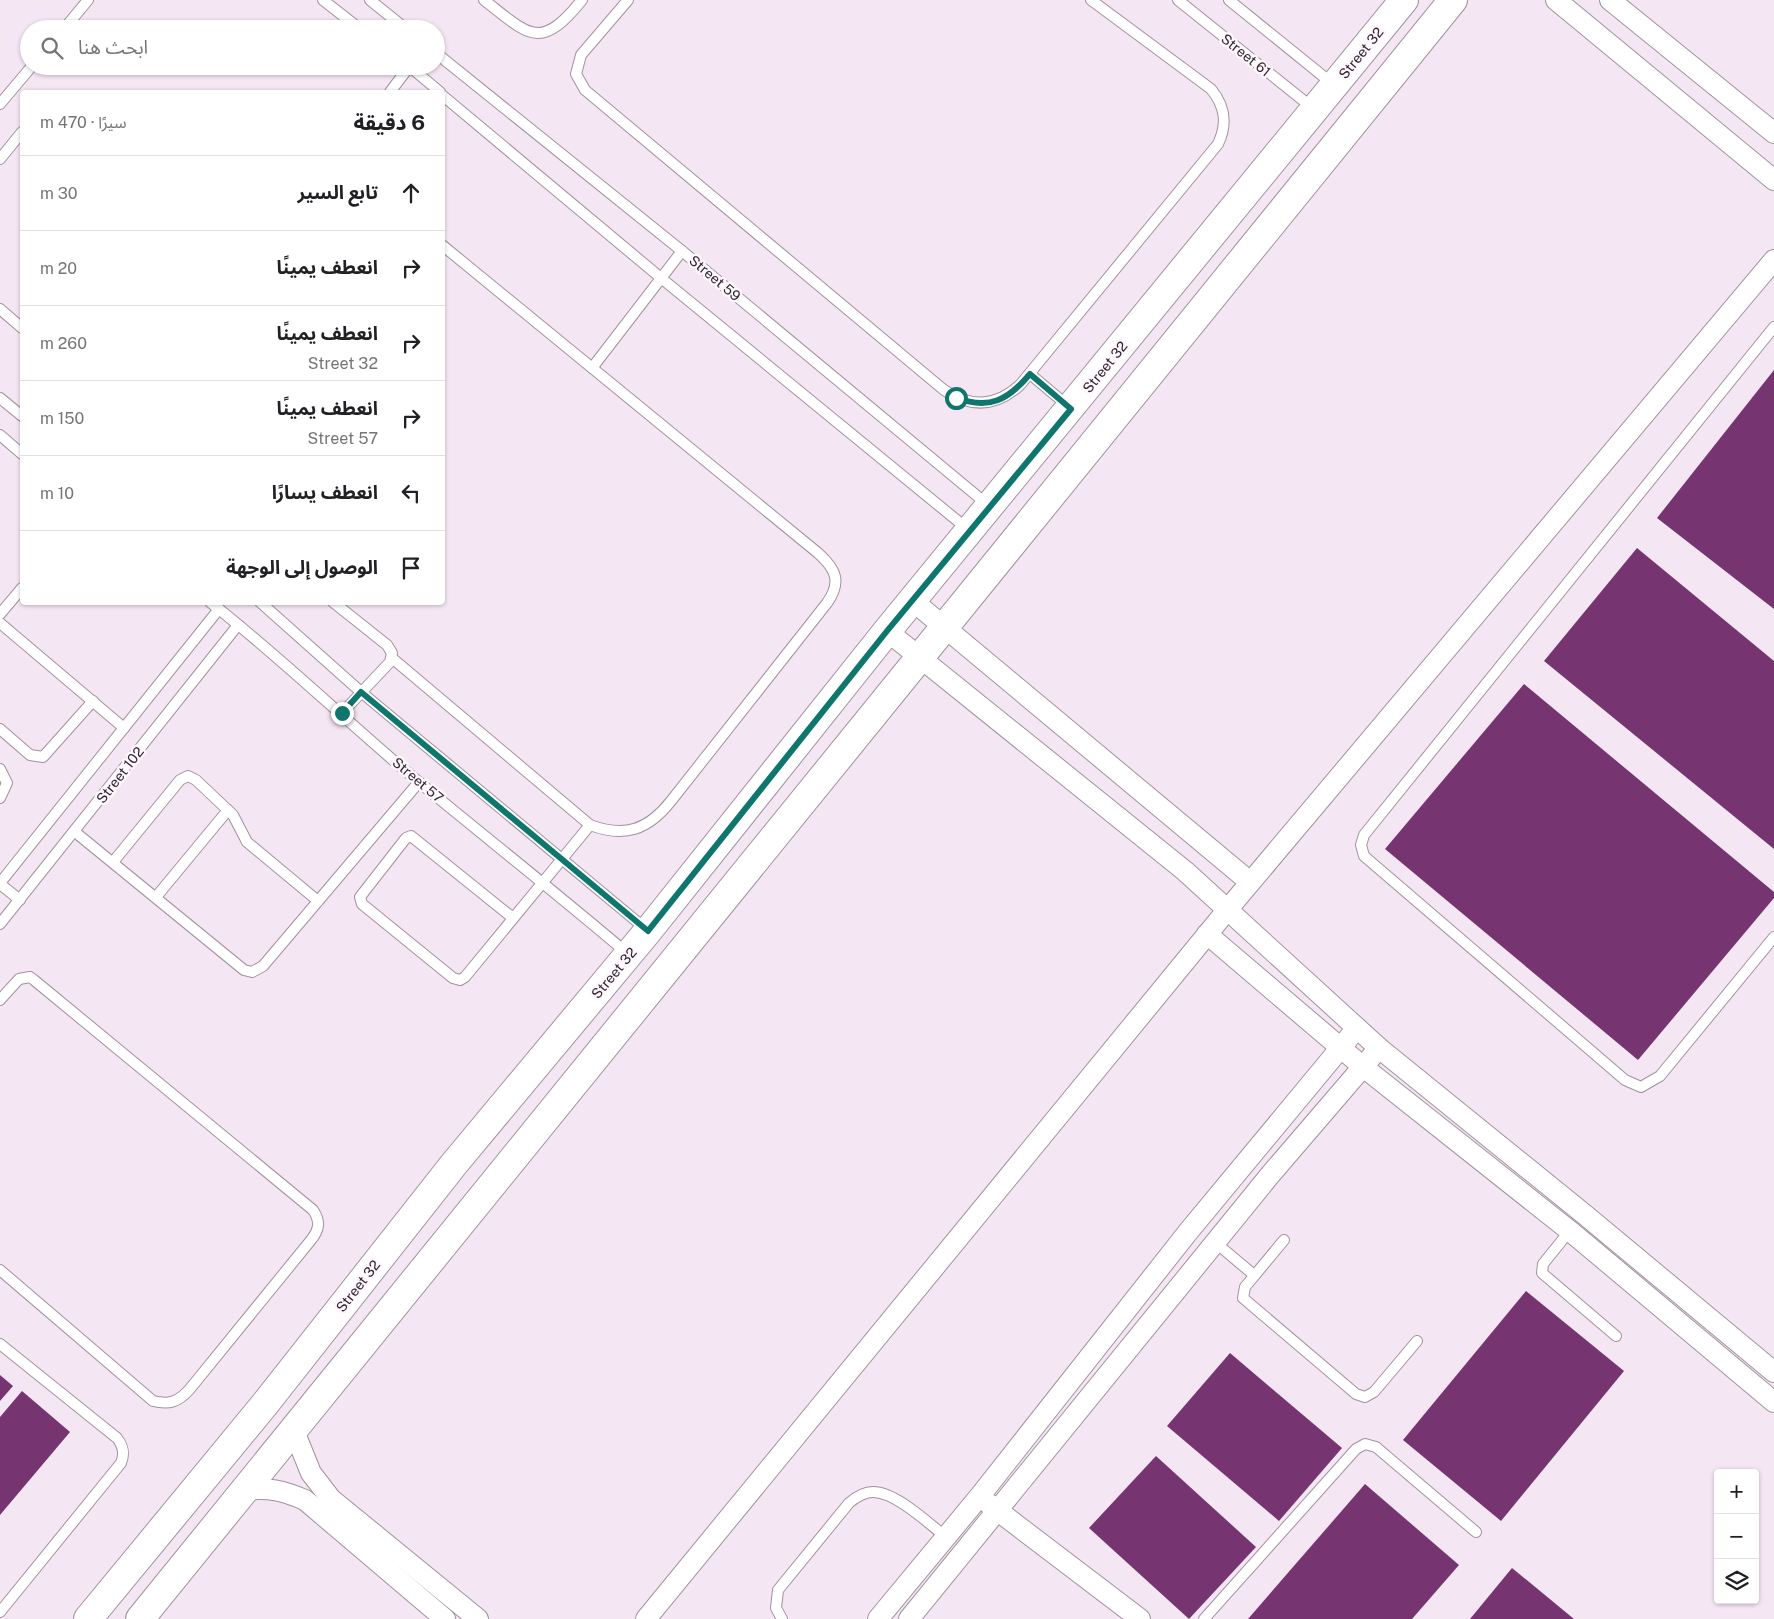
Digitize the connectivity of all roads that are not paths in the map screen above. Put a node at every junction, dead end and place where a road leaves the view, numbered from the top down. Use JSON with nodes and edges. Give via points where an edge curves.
{"nodes":[{"id":1,"x":88,"y":0,"type":"edge"},
{"id":2,"x":323,"y":0,"type":"edge"},
{"id":3,"x":370,"y":0,"type":"edge"},
{"id":4,"x":484,"y":0,"type":"edge"},
{"id":5,"x":582,"y":0,"type":"edge"},
{"id":6,"x":628,"y":0,"type":"edge"},
{"id":7,"x":1091,"y":0,"type":"edge"},
{"id":8,"x":1178,"y":0,"type":"edge"},
{"id":9,"x":1229,"y":0,"type":"edge"},
{"id":10,"x":1404,"y":0,"type":"edge"},
{"id":11,"x":1453,"y":0,"type":"edge"},
{"id":12,"x":1556,"y":0,"type":"edge"},
{"id":13,"x":1610,"y":0,"type":"edge"},
{"id":14,"x":71,"y":20,"type":"edge"},
{"id":15,"x":349,"y":20,"type":"edge"},
{"id":16,"x":395,"y":20,"type":"edge"},
{"id":17,"x":445,"y":60,"type":"edge"},
{"id":18,"x":24,"y":75,"type":"edge"},
{"id":19,"x":402,"y":75,"type":"edge"},
{"id":20,"x":419,"y":75,"type":"edge"},
{"id":21,"x":1334,"y":85,"type":"junction"},
{"id":22,"x":391,"y":90,"type":"edge"},
{"id":23,"x":436,"y":90,"type":"edge"},
{"id":24,"x":445,"y":97,"type":"edge"},
{"id":25,"x":0,"y":104,"type":"edge"},
{"id":26,"x":1363,"y":108,"type":"junction"},
{"id":27,"x":1314,"y":109,"type":"junction"},
{"id":28,"x":1343,"y":132,"type":"junction"},
{"id":29,"x":1774,"y":133,"type":"edge"},
{"id":30,"x":20,"y":134,"type":"edge"},
{"id":31,"x":0,"y":159,"type":"edge"},
{"id":32,"x":1774,"y":180,"type":"edge"},
{"id":33,"x":445,"y":247,"type":"edge"},
{"id":34,"x":682,"y":250,"type":"junction"},
{"id":35,"x":1774,"y":260,"type":"edge"},
{"id":36,"x":661,"y":278,"type":"junction"},
{"id":37,"x":0,"y":309,"type":"edge"},
{"id":38,"x":20,"y":326,"type":"edge"},
{"id":39,"x":1774,"y":327,"type":"edge"},
{"id":40,"x":592,"y":368,"type":"junction"},
{"id":41,"x":1030,"y":374,"type":"junction"},
{"id":42,"x":0,"y":398,"type":"edge"},
{"id":43,"x":1071,"y":409,"type":"junction"},
{"id":44,"x":20,"y":414,"type":"edge"},
{"id":45,"x":1,"y":438,"type":"edge"},
{"id":46,"x":20,"y":452,"type":"edge"},
{"id":47,"x":991,"y":507,"type":"junction"},
{"id":48,"x":971,"y":531,"type":"junction"},
{"id":49,"x":20,"y":590,"type":"edge"},
{"id":50,"x":913,"y":601,"type":"junction"},
{"id":51,"x":214,"y":605,"type":"edge"},
{"id":52,"x":263,"y":605,"type":"edge"},
{"id":53,"x":337,"y":605,"type":"edge"},
{"id":54,"x":219,"y":609,"type":"junction"},
{"id":55,"x":0,"y":614,"type":"edge"},
{"id":56,"x":0,"y":623,"type":"edge"},
{"id":57,"x":238,"y":625,"type":"junction"},
{"id":58,"x":944,"y":626,"type":"junction"},
{"id":59,"x":887,"y":631,"type":"junction"},
{"id":60,"x":919,"y":657,"type":"junction"},
{"id":61,"x":392,"y":658,"type":"junction"},
{"id":62,"x":361,"y":692,"type":"junction"},
{"id":63,"x":93,"y":701,"type":"junction"},
{"id":64,"x":342,"y":713,"type":"junction"},
{"id":65,"x":124,"y":728,"type":"junction"},
{"id":66,"x":0,"y":730,"type":"edge"},
{"id":67,"x":0,"y":769,"type":"edge"},
{"id":68,"x":419,"y":782,"type":"junction"},
{"id":69,"x":0,"y":798,"type":"edge"},
{"id":70,"x":228,"y":810,"type":"junction"},
{"id":71,"x":590,"y":825,"type":"junction"},
{"id":72,"x":75,"y":832,"type":"junction"},
{"id":73,"x":561,"y":858,"type":"junction"},
{"id":74,"x":113,"y":862,"type":"junction"},
{"id":75,"x":543,"y":881,"type":"junction"},
{"id":76,"x":1250,"y":882,"type":"junction"},
{"id":77,"x":0,"y":883,"type":"edge"},
{"id":78,"x":156,"y":897,"type":"junction"},
{"id":79,"x":20,"y":900,"type":"junction"},
{"id":80,"x":318,"y":901,"type":"junction"},
{"id":81,"x":1228,"y":909,"type":"junction"},
{"id":82,"x":513,"y":918,"type":"junction"},
{"id":83,"x":0,"y":924,"type":"edge"},
{"id":84,"x":648,"y":931,"type":"junction"},
{"id":85,"x":1207,"y":934,"type":"junction"},
{"id":86,"x":1774,"y":937,"type":"edge"},
{"id":87,"x":629,"y":954,"type":"junction"},
{"id":88,"x":678,"y":956,"type":"junction"},
{"id":89,"x":660,"y":979,"type":"junction"},
{"id":90,"x":0,"y":1000,"type":"edge"},
{"id":91,"x":1357,"y":1028,"type":"junction"},
{"id":92,"x":1341,"y":1048,"type":"junction"},
{"id":93,"x":1380,"y":1048,"type":"junction"},
{"id":94,"x":1362,"y":1066,"type":"junction"},
{"id":95,"x":1250,"y":1157,"type":"junction"},
{"id":96,"x":1270,"y":1175,"type":"junction"},
{"id":97,"x":1584,"y":1214,"type":"junction"},
{"id":98,"x":1570,"y":1231,"type":"junction"},
{"id":99,"x":1284,"y":1240,"type":"dead end"},
{"id":100,"x":1216,"y":1243,"type":"junction"},
{"id":101,"x":0,"y":1270,"type":"edge"},
{"id":102,"x":1254,"y":1275,"type":"junction"},
{"id":103,"x":1616,"y":1336,"type":"dead end"},
{"id":104,"x":1416,"y":1340,"type":"dead end"},
{"id":105,"x":0,"y":1344,"type":"edge"},
{"id":106,"x":1774,"y":1372,"type":"edge"},
{"id":107,"x":1774,"y":1402,"type":"edge"},
{"id":108,"x":294,"y":1431,"type":"junction"},
{"id":109,"x":246,"y":1490,"type":"junction"},
{"id":110,"x":979,"y":1497,"type":"junction"},
{"id":111,"x":999,"y":1511,"type":"junction"},
{"id":112,"x":1476,"y":1532,"type":"dead end"},
{"id":113,"x":946,"y":1537,"type":"junction"},
{"id":114,"x":0,"y":1612,"type":"edge"},
{"id":115,"x":88,"y":1619,"type":"edge"},
{"id":116,"x":140,"y":1619,"type":"edge"},
{"id":117,"x":446,"y":1619,"type":"edge"},
{"id":118,"x":478,"y":1619,"type":"edge"},
{"id":119,"x":646,"y":1619,"type":"edge"},
{"id":120,"x":782,"y":1619,"type":"edge"},
{"id":121,"x":878,"y":1619,"type":"edge"},
{"id":122,"x":909,"y":1619,"type":"edge"},
{"id":123,"x":1140,"y":1619,"type":"edge"},
{"id":124,"x":1204,"y":1619,"type":"edge"}],
"edges":[{"from":1,"to":14,"type":"lane"},
{"from":2,"to":15,"type":"lane"},
{"from":3,"to":16,"type":"lane"},
{"from":4,"to":5,"type":"lane","via":[[523,31],[539,33],[566,20]]},
{"from":6,"to":41,"type":"lane","via":[[581,55],[576,74],[585,90],[956,398],[969,403],[997,401],[1010,395]]},
{"from":7,"to":41,"type":"lane","via":[[1211,89],[1223,109],[1223,133],[1218,144]]},
{"from":8,"to":27,"type":"lane","name":"Street 61"},
{"from":9,"to":21,"type":"lane"},
{"from":10,"to":21,"type":"main road","name":"Street 32"},
{"from":11,"to":26,"type":"main road"},
{"from":12,"to":32,"type":"street"},
{"from":13,"to":29,"type":"street"},
{"from":17,"to":34,"type":"lane","name":"Street 59"},
{"from":18,"to":25,"type":"lane"},
{"from":19,"to":22,"type":"lane"},
{"from":20,"to":23,"type":"lane"},
{"from":21,"to":26,"type":"main road"},
{"from":21,"to":27,"type":"main road","name":"Street 32"},
{"from":24,"to":36,"type":"lane"},
{"from":26,"to":28,"type":"main road"},
{"from":27,"to":28,"type":"main road"},
{"from":27,"to":43,"type":"main road","name":"Street 32"},
{"from":28,"to":58,"type":"main road"},
{"from":30,"to":31,"type":"lane"},
{"from":33,"to":40,"type":"lane"},
{"from":34,"to":36,"type":"lane"},
{"from":34,"to":47,"type":"lane","name":"Street 59"},
{"from":35,"to":76,"type":"street"},
{"from":36,"to":40,"type":"lane"},
{"from":36,"to":48,"type":"lane"},
{"from":37,"to":38,"type":"lane"},
{"from":39,"to":86,"type":"lane","via":[[1364,835],[1361,845],[1364,856],[1625,1080],[1641,1087],[1660,1076]]},
{"from":40,"to":71,"type":"lane","via":[[818,553],[834,571],[836,582],[827,603],[661,813],[635,830],[604,831]]},
{"from":41,"to":43,"type":"lane"},
{"from":42,"to":44,"type":"lane"},
{"from":43,"to":47,"type":"main road","name":"Street 32"},
{"from":45,"to":46,"type":"lane"},
{"from":47,"to":48,"type":"main road","name":"Street 32"},
{"from":48,"to":50,"type":"main road","name":"Street 32"},
{"from":49,"to":55,"type":"lane"},
{"from":50,"to":58,"type":"street"},
{"from":50,"to":59,"type":"main road","name":"Street 32"},
{"from":51,"to":54,"type":"lane","name":"Street 57"},
{"from":52,"to":62,"type":"lane"},
{"from":53,"to":61,"type":"lane","via":[[387,645]]},
{"from":54,"to":57,"type":"lane","name":"Street 57"},
{"from":54,"to":65,"type":"lane","name":"Street 102"},
{"from":56,"to":63,"type":"lane"},
{"from":57,"to":64,"type":"lane","name":"Street 57"},
{"from":57,"to":72,"type":"lane","name":"Street 102"},
{"from":58,"to":60,"type":"main road"},
{"from":58,"to":76,"type":"street"},
{"from":59,"to":60,"type":"street"},
{"from":59,"to":84,"type":"main road","name":"Street 32"},
{"from":60,"to":81,"type":"street"},
{"from":60,"to":88,"type":"main road"},
{"from":61,"to":62,"type":"lane"},
{"from":61,"to":71,"type":"lane"},
{"from":62,"to":64,"type":"lane"},
{"from":62,"to":73,"type":"lane"},
{"from":63,"to":65,"type":"lane"},
{"from":63,"to":66,"type":"lane","via":[[43,757],[30,755]]},
{"from":64,"to":68,"type":"lane","name":"Street 57"},
{"from":65,"to":77,"type":"lane","name":"Street 102"},
{"from":67,"to":69,"type":"lane","via":[[7,783]]},
{"from":68,"to":75,"type":"lane","name":"Street 57"},
{"from":68,"to":80,"type":"lane"},
{"from":70,"to":74,"type":"lane","via":[[196,780],[183,777]]},
{"from":70,"to":78,"type":"lane"},
{"from":70,"to":80,"type":"lane","via":[[247,842]]},
{"from":71,"to":73,"type":"lane"},
{"from":72,"to":74,"type":"lane"},
{"from":72,"to":79,"type":"lane","name":"Street 102"},
{"from":73,"to":75,"type":"lane"},
{"from":73,"to":84,"type":"lane"},
{"from":74,"to":78,"type":"lane"},
{"from":75,"to":82,"type":"lane"},
{"from":75,"to":87,"type":"lane","name":"Street 57"},
{"from":76,"to":81,"type":"street"},
{"from":77,"to":79,"type":"lane"},
{"from":78,"to":80,"type":"lane","via":[[244,970],[252,972],[260,969]]},
{"from":79,"to":83,"type":"lane","name":"Street 102"},
{"from":81,"to":85,"type":"street"},
{"from":81,"to":91,"type":"street"},
{"from":82,"to":82,"type":"lane","via":[[465,977],[457,980],[362,904],[360,897],[406,838],[411,836]]},
{"from":84,"to":87,"type":"main road","name":"Street 32"},
{"from":84,"to":88,"type":"main road"},
{"from":85,"to":92,"type":"street"},
{"from":85,"to":119,"type":"street"},
{"from":87,"to":89,"type":"main road"},
{"from":87,"to":115,"type":"main road","name":"Street 32","via":[[454,1164],[265,1404]]},
{"from":88,"to":89,"type":"main road"},
{"from":89,"to":108,"type":"main road"},
{"from":90,"to":101,"type":"lane","via":[[19,979],[30,977],[313,1210],[319,1226],[189,1390],[173,1403],[153,1401]]},
{"from":91,"to":92,"type":"street"},
{"from":91,"to":93,"type":"street"},
{"from":92,"to":94,"type":"street"},
{"from":92,"to":95,"type":"street"},
{"from":93,"to":94,"type":"street"},
{"from":93,"to":97,"type":"street"},
{"from":94,"to":96,"type":"street"},
{"from":94,"to":98,"type":"street"},
{"from":95,"to":96,"type":"street"},
{"from":95,"to":110,"type":"street"},
{"from":96,"to":100,"type":"street"},
{"from":97,"to":98,"type":"lane"},
{"from":97,"to":106,"type":"street"},
{"from":98,"to":103,"type":"lane","via":[[1543,1264],[1542,1273]]},
{"from":98,"to":107,"type":"street"},
{"from":99,"to":102,"type":"lane"},
{"from":100,"to":102,"type":"lane"},
{"from":100,"to":111,"type":"street"},
{"from":102,"to":104,"type":"lane","via":[[1242,1291],[1244,1302],[1360,1396],[1374,1392]]},
{"from":105,"to":114,"type":"lane","via":[[117,1438],[124,1456]]},
{"from":108,"to":109,"type":"main road"},
{"from":108,"to":118,"type":"street","via":[[311,1473],[331,1499]]},
{"from":109,"to":116,"type":"main road"},
{"from":109,"to":117,"type":"street","via":[[268,1488],[305,1500]]},
{"from":110,"to":111,"type":"street"},
{"from":110,"to":113,"type":"street"},
{"from":111,"to":122,"type":"street"},
{"from":111,"to":123,"type":"street"},
{"from":112,"to":124,"type":"lane","via":[[1376,1447],[1366,1444],[1356,1449]]},
{"from":113,"to":120,"type":"lane","via":[[885,1493],[860,1495],[849,1503],[778,1590],[776,1608]]},
{"from":113,"to":121,"type":"street"}]}
